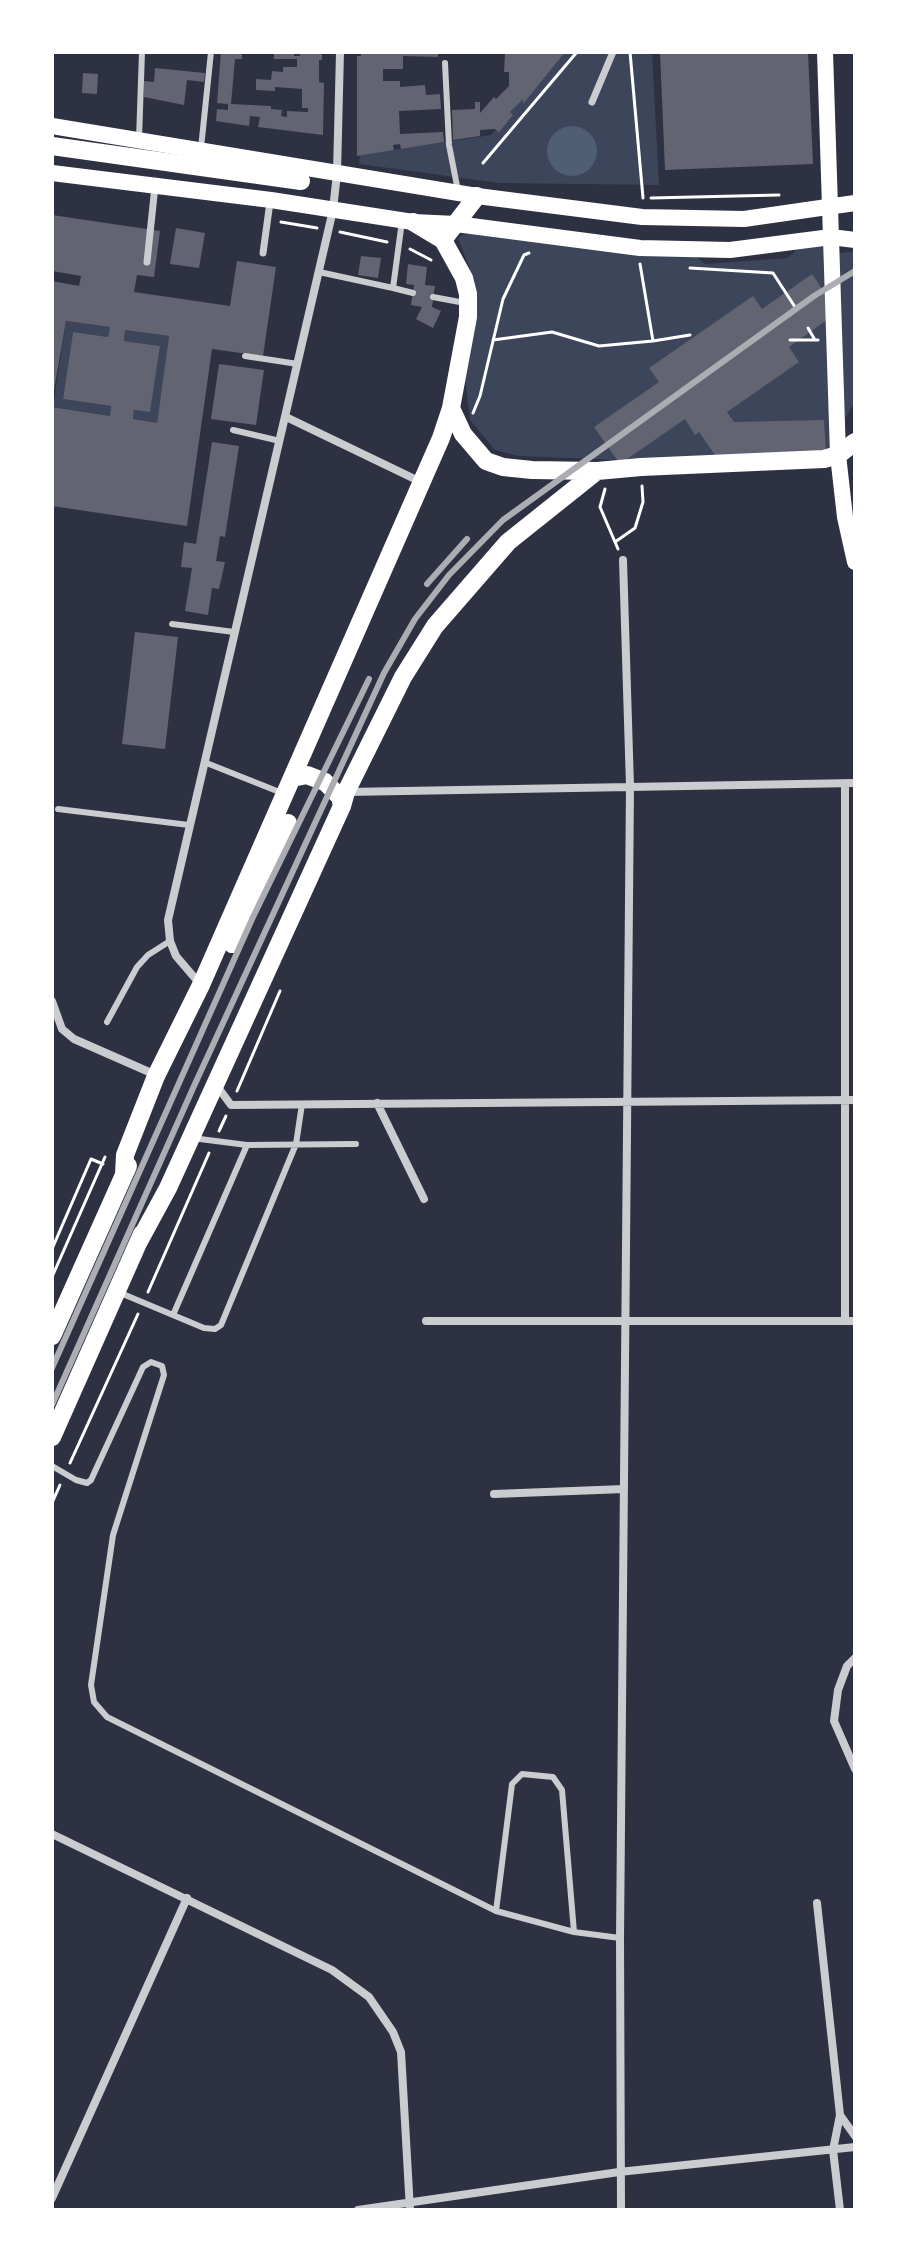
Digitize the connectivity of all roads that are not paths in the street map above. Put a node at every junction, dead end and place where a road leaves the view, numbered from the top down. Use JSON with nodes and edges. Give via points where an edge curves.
{"nodes":[{"id":1,"x":142,"y":52,"type":"edge"},
{"id":2,"x":211,"y":52,"type":"edge"},
{"id":3,"x":340,"y":52,"type":"edge"},
{"id":4,"x":613,"y":52,"type":"edge"},
{"id":5,"x":825,"y":52,"type":"edge"},
{"id":6,"x":445,"y":63,"type":"dead end"},
{"id":7,"x":592,"y":102,"type":"dead end"},
{"id":8,"x":52,"y":126,"type":"edge"},
{"id":9,"x":139,"y":139,"type":"junction"},
{"id":10,"x":52,"y":146,"type":"edge"},
{"id":11,"x":201,"y":149,"type":"junction"},
{"id":12,"x":52,"y":173,"type":"edge"},
{"id":13,"x":337,"y":173,"type":"junction"},
{"id":14,"x":301,"y":181,"type":"dead end"},
{"id":15,"x":155,"y":186,"type":"junction"},
{"id":16,"x":458,"y":192,"type":"junction"},
{"id":17,"x":477,"y":196,"type":"junction"},
{"id":18,"x":271,"y":200,"type":"junction"},
{"id":19,"x":855,"y":203,"type":"edge"},
{"id":20,"x":831,"y":208,"type":"junction"},
{"id":21,"x":333,"y":210,"type":"junction"},
{"id":22,"x":408,"y":221,"type":"junction"},
{"id":23,"x":456,"y":224,"type":"junction"},
{"id":24,"x":831,"y":237,"type":"junction"},
{"id":25,"x":443,"y":240,"type":"junction"},
{"id":26,"x":855,"y":240,"type":"edge"},
{"id":27,"x":263,"y":253,"type":"dead end"},
{"id":28,"x":147,"y":262,"type":"dead end"},
{"id":29,"x":319,"y":272,"type":"junction"},
{"id":30,"x":393,"y":288,"type":"junction"},
{"id":31,"x":413,"y":293,"type":"dead end"},
{"id":32,"x":433,"y":297,"type":"dead end"},
{"id":33,"x":468,"y":303,"type":"junction"},
{"id":34,"x":245,"y":356,"type":"dead end"},
{"id":35,"x":298,"y":364,"type":"junction"},
{"id":36,"x":451,"y":408,"type":"junction"},
{"id":37,"x":286,"y":417,"type":"junction"},
{"id":38,"x":233,"y":430,"type":"dead end"},
{"id":39,"x":280,"y":441,"type":"junction"},
{"id":40,"x":855,"y":442,"type":"edge"},
{"id":41,"x":838,"y":455,"type":"junction"},
{"id":42,"x":603,"y":470,"type":"junction"},
{"id":43,"x":421,"y":482,"type":"junction"},
{"id":44,"x":623,"y":560,"type":"road end"},
{"id":45,"x":855,"y":562,"type":"edge"},
{"id":46,"x":172,"y":624,"type":"dead end"},
{"id":47,"x":234,"y":632,"type":"junction"},
{"id":48,"x":204,"y":762,"type":"junction"},
{"id":49,"x":850,"y":784,"type":"edge"},
{"id":50,"x":288,"y":786,"type":"junction"},
{"id":51,"x":630,"y":786,"type":"junction"},
{"id":52,"x":344,"y":799,"type":"junction"},
{"id":53,"x":58,"y":809,"type":"dead end"},
{"id":54,"x":288,"y":823,"type":"dead end"},
{"id":55,"x":189,"y":825,"type":"junction"},
{"id":56,"x":317,"y":836,"type":"dead end"},
{"id":57,"x":170,"y":941,"type":"junction"},
{"id":58,"x":201,"y":985,"type":"junction"},
{"id":59,"x":52,"y":1001,"type":"edge"},
{"id":60,"x":107,"y":1022,"type":"dead end"},
{"id":61,"x":156,"y":1076,"type":"junction"},
{"id":62,"x":215,"y":1083,"type":"junction"},
{"id":63,"x":850,"y":1100,"type":"edge"},
{"id":64,"x":627,"y":1101,"type":"junction"},
{"id":65,"x":377,"y":1103,"type":"junction"},
{"id":66,"x":302,"y":1104,"type":"junction"},
{"id":67,"x":190,"y":1138,"type":"junction"},
{"id":68,"x":296,"y":1144,"type":"junction"},
{"id":69,"x":356,"y":1144,"type":"dead end"},
{"id":70,"x":247,"y":1145,"type":"junction"},
{"id":71,"x":124,"y":1175,"type":"junction"},
{"id":72,"x":424,"y":1199,"type":"dead end"},
{"id":73,"x":137,"y":1245,"type":"junction"},
{"id":74,"x":117,"y":1292,"type":"junction"},
{"id":75,"x":173,"y":1315,"type":"junction"},
{"id":76,"x":426,"y":1321,"type":"dead end"},
{"id":77,"x":625,"y":1321,"type":"junction"},
{"id":78,"x":850,"y":1321,"type":"edge"},
{"id":79,"x":52,"y":1336,"type":"edge"},
{"id":80,"x":53,"y":1433,"type":"edge"},
{"id":81,"x":52,"y":1466,"type":"edge"},
{"id":82,"x":624,"y":1489,"type":"junction"},
{"id":83,"x":494,"y":1494,"type":"dead end"},
{"id":84,"x":855,"y":1658,"type":"edge"},
{"id":85,"x":855,"y":1769,"type":"edge"},
{"id":86,"x":52,"y":1834,"type":"edge"},
{"id":87,"x":187,"y":1898,"type":"junction"},
{"id":88,"x":817,"y":1903,"type":"dead end"},
{"id":89,"x":496,"y":1911,"type":"junction"},
{"id":90,"x":574,"y":1932,"type":"junction"},
{"id":91,"x":620,"y":1938,"type":"junction"},
{"id":92,"x":840,"y":2115,"type":"junction"},
{"id":93,"x":855,"y":2136,"type":"edge"},
{"id":94,"x":855,"y":2147,"type":"edge"},
{"id":95,"x":833,"y":2150,"type":"junction"},
{"id":96,"x":619,"y":2172,"type":"junction"},
{"id":97,"x":52,"y":2198,"type":"edge"},
{"id":98,"x":410,"y":2205,"type":"edge"},
{"id":99,"x":358,"y":2210,"type":"edge"},
{"id":100,"x":621,"y":2210,"type":"edge"},
{"id":101,"x":840,"y":2210,"type":"edge"}],
"edges":[{"from":1,"to":9,"type":"lane"},
{"from":2,"to":11,"type":"lane"},
{"from":3,"to":13,"type":"street"},
{"from":4,"to":7,"type":"street"},
{"from":5,"to":20,"type":"main road"},
{"from":6,"to":16,"type":"lane","via":[[449,145]]},
{"from":8,"to":9,"type":"main road"},
{"from":9,"to":11,"type":"main road"},
{"from":10,"to":14,"type":"main road"},
{"from":11,"to":13,"type":"main road"},
{"from":12,"to":15,"type":"main road"},
{"from":13,"to":16,"type":"main road"},
{"from":13,"to":21,"type":"street"},
{"from":15,"to":18,"type":"main road"},
{"from":15,"to":28,"type":"street"},
{"from":16,"to":17,"type":"main road"},
{"from":17,"to":20,"type":"main road","via":[[642,217],[744,219]]},
{"from":17,"to":23,"type":"main road"},
{"from":18,"to":21,"type":"main road"},
{"from":18,"to":27,"type":"street"},
{"from":19,"to":20,"type":"main road"},
{"from":20,"to":24,"type":"main road"},
{"from":21,"to":22,"type":"main road"},
{"from":21,"to":29,"type":"street"},
{"from":22,"to":23,"type":"main road"},
{"from":22,"to":25,"type":"main road"},
{"from":22,"to":30,"type":"lane"},
{"from":23,"to":24,"type":"main road","via":[[640,248],[730,250]]},
{"from":23,"to":25,"type":"main road"},
{"from":24,"to":26,"type":"main road"},
{"from":24,"to":41,"type":"main road"},
{"from":25,"to":33,"type":"main road","via":[[464,278]]},
{"from":29,"to":30,"type":"lane"},
{"from":29,"to":35,"type":"street"},
{"from":30,"to":31,"type":"lane"},
{"from":32,"to":33,"type":"lane"},
{"from":33,"to":36,"type":"main road"},
{"from":34,"to":35,"type":"lane"},
{"from":35,"to":37,"type":"street"},
{"from":36,"to":42,"type":"main road","via":[[463,434],[486,461],[503,467]]},
{"from":36,"to":43,"type":"main road"},
{"from":37,"to":39,"type":"street"},
{"from":37,"to":43,"type":"street"},
{"from":38,"to":39,"type":"lane"},
{"from":39,"to":47,"type":"street"},
{"from":40,"to":41,"type":"main road"},
{"from":41,"to":42,"type":"main road"},
{"from":41,"to":45,"type":"main road"},
{"from":42,"to":52,"type":"main road","via":[[508,542],[435,626],[403,677]]},
{"from":43,"to":50,"type":"main road"},
{"from":44,"to":51,"type":"street"},
{"from":46,"to":47,"type":"lane"},
{"from":47,"to":48,"type":"street"},
{"from":48,"to":50,"type":"lane"},
{"from":48,"to":55,"type":"street"},
{"from":49,"to":51,"type":"street"},
{"from":49,"to":63,"type":"street"},
{"from":50,"to":52,"type":"main road","via":[[307,775]]},
{"from":50,"to":58,"type":"main road"},
{"from":51,"to":52,"type":"street"},
{"from":51,"to":64,"type":"street"},
{"from":52,"to":62,"type":"main road"},
{"from":53,"to":55,"type":"lane"},
{"from":54,"to":71,"type":"main road"},
{"from":55,"to":57,"type":"street","via":[[168,920]]},
{"from":56,"to":73,"type":"main road"},
{"from":57,"to":58,"type":"street"},
{"from":57,"to":60,"type":"lane","via":[[137,967]]},
{"from":58,"to":61,"type":"main road"},
{"from":59,"to":61,"type":"street","via":[[62,1029],[74,1039]]},
{"from":61,"to":71,"type":"main road","via":[[125,1155]]},
{"from":62,"to":66,"type":"street","via":[[231,1105]]},
{"from":62,"to":67,"type":"main road"},
{"from":63,"to":64,"type":"street"},
{"from":63,"to":78,"type":"street"},
{"from":64,"to":65,"type":"street"},
{"from":64,"to":77,"type":"street"},
{"from":65,"to":66,"type":"street"},
{"from":65,"to":72,"type":"street"},
{"from":66,"to":68,"type":"lane"},
{"from":67,"to":70,"type":"lane"},
{"from":67,"to":73,"type":"main road"},
{"from":68,"to":69,"type":"lane"},
{"from":68,"to":70,"type":"lane"},
{"from":68,"to":75,"type":"lane","via":[[221,1325],[204,1328]]},
{"from":70,"to":75,"type":"lane"},
{"from":71,"to":79,"type":"main road","via":[[63,1300]]},
{"from":73,"to":74,"type":"main road"},
{"from":74,"to":75,"type":"lane"},
{"from":74,"to":80,"type":"main road"},
{"from":76,"to":77,"type":"street"},
{"from":77,"to":78,"type":"street"},
{"from":77,"to":82,"type":"street"},
{"from":81,"to":89,"type":"lane","via":[[76,1480],[91,1480],[143,1367],[151,1362],[162,1366],[164,1375],[113,1535],[91,1685],[94,1702],[107,1717]]},
{"from":82,"to":83,"type":"street"},
{"from":82,"to":91,"type":"street"},
{"from":84,"to":85,"type":"street","via":[[838,1690],[834,1721]]},
{"from":86,"to":87,"type":"street"},
{"from":87,"to":97,"type":"street"},
{"from":87,"to":98,"type":"street","via":[[332,1970],[369,1997],[382,2014],[401,2052]]},
{"from":88,"to":92,"type":"street"},
{"from":89,"to":90,"type":"lane"},
{"from":89,"to":90,"type":"lane","via":[[512,1784],[522,1774],[553,1777],[562,1790]]},
{"from":90,"to":91,"type":"lane"},
{"from":91,"to":96,"type":"street"},
{"from":92,"to":93,"type":"street"},
{"from":92,"to":95,"type":"street"},
{"from":94,"to":95,"type":"street"},
{"from":95,"to":96,"type":"street"},
{"from":95,"to":101,"type":"street"},
{"from":96,"to":98,"type":"street"},
{"from":96,"to":100,"type":"street"},
{"from":98,"to":99,"type":"street"}]}
